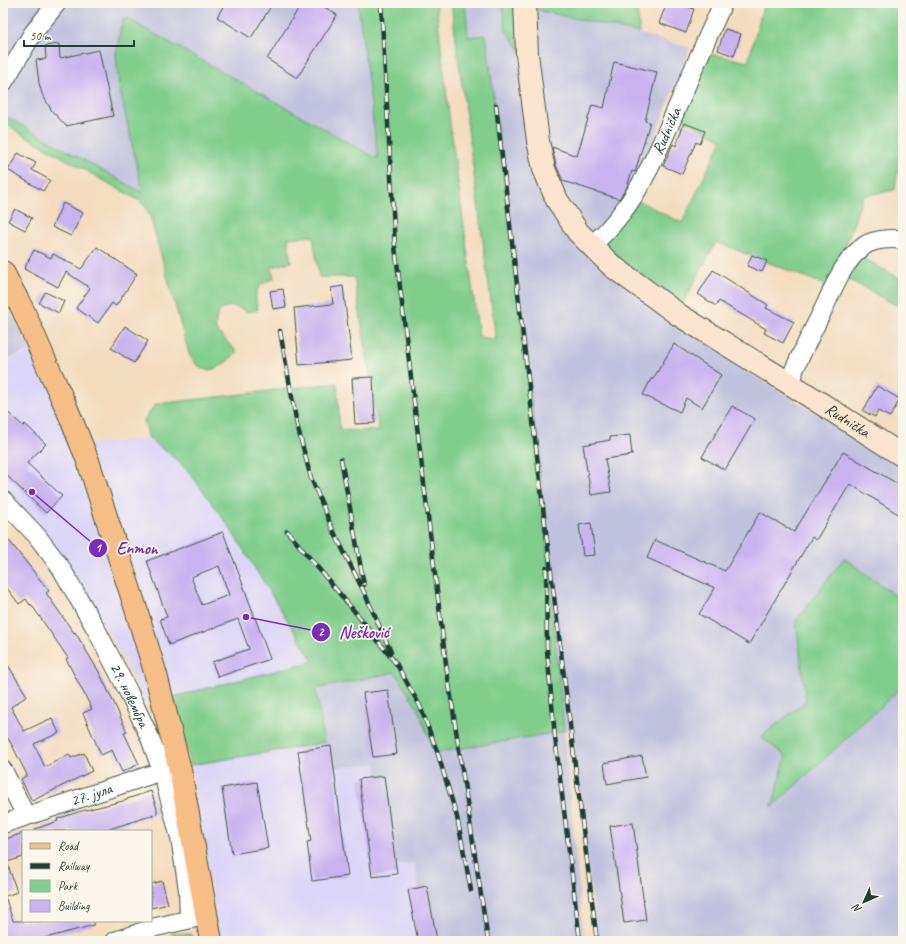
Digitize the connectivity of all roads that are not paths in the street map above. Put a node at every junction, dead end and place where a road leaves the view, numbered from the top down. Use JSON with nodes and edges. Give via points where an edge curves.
{"nodes":[{"id":1,"x":58,"y":3,"type":"edge"},
{"id":2,"x":525,"y":3,"type":"edge"},
{"id":3,"x":723,"y":3,"type":"edge"},
{"id":4,"x":3,"y":83,"type":"edge"},
{"id":5,"x":903,"y":240,"type":"edge"},
{"id":6,"x":591,"y":246,"type":"junction"},
{"id":7,"x":3,"y":272,"type":"edge"},
{"id":8,"x":792,"y":385,"type":"junction"},
{"id":9,"x":903,"y":456,"type":"edge"},
{"id":10,"x":3,"y":500,"type":"edge"},
{"id":11,"x":3,"y":770,"type":"edge"},
{"id":12,"x":171,"y":770,"type":"junction"},
{"id":13,"x":26,"y":816,"type":"junction"},
{"id":14,"x":3,"y":824,"type":"edge"},
{"id":15,"x":198,"y":918,"type":"junction"},
{"id":16,"x":156,"y":934,"type":"edge"},
{"id":17,"x":115,"y":941,"type":"edge"},
{"id":18,"x":211,"y":941,"type":"edge"}],
"edges":[{"from":1,"to":4,"type":"street","via":[[33,33]]},
{"from":2,"to":6,"type":"street","name":"Rudnička","via":[[527,54],[544,169],[569,220]]},
{"from":3,"to":6,"type":"street","name":"Rudnička","via":[[638,191],[606,233]]},
{"from":5,"to":8,"type":"street","via":[[879,240],[865,245],[853,256],[841,272],[794,370]]},
{"from":6,"to":8,"type":"street","name":"Rudnička","via":[[612,266],[679,315]]},
{"from":7,"to":12,"type":"main road","via":[[23,310],[88,461],[156,674]]},
{"from":8,"to":9,"type":"street","name":"Rudnička"},
{"from":10,"to":12,"type":"street","name":"29. новембра","via":[[37,536],[61,568],[96,629],[150,738]]},
{"from":11,"to":13,"type":"street"},
{"from":12,"to":13,"type":"street","name":"27. јула"},
{"from":12,"to":15,"type":"main road"},
{"from":13,"to":14,"type":"street","name":"27. јула"},
{"from":15,"to":16,"type":"street"},
{"from":15,"to":18,"type":"main road"},
{"from":16,"to":17,"type":"street"}]}
